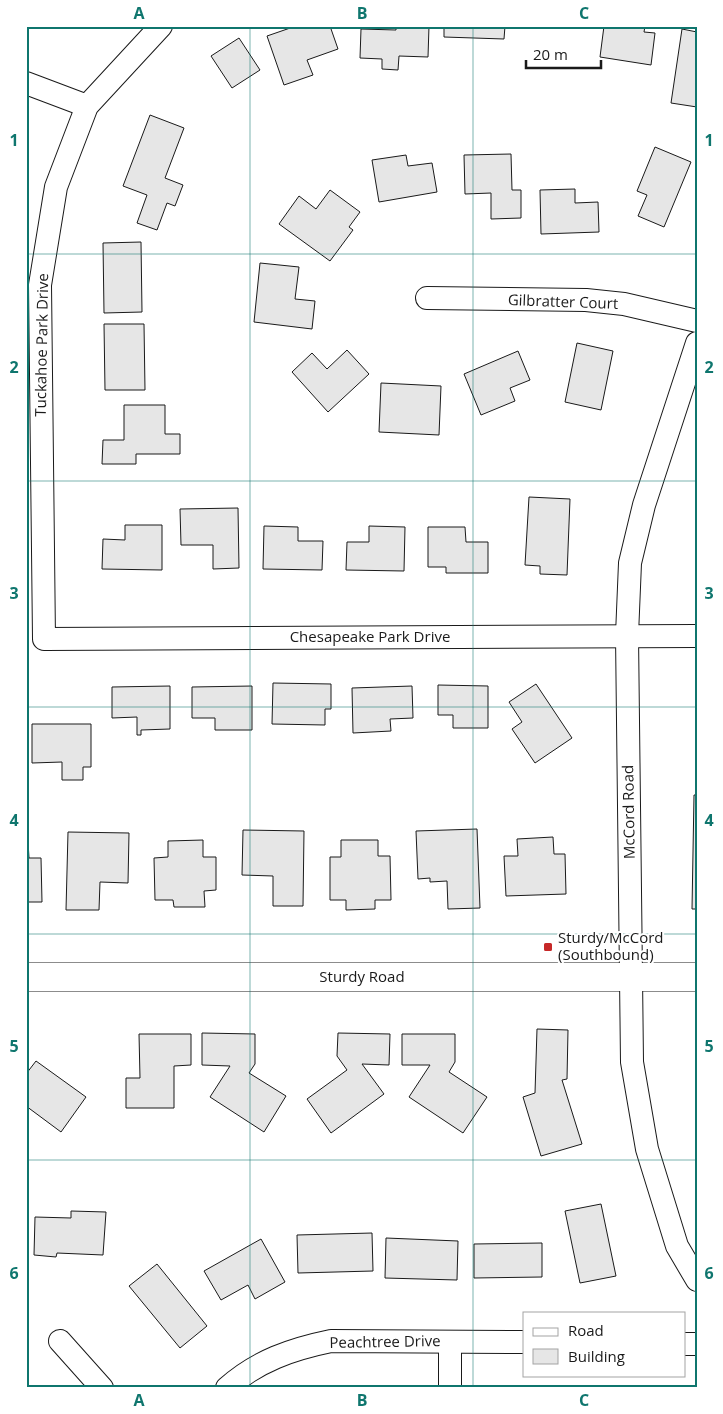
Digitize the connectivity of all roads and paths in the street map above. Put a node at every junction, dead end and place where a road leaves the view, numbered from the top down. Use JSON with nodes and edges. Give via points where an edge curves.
{"nodes":[{"id":1,"x":161,"y":26,"type":"edge"},
{"id":2,"x":26,"y":83,"type":"edge"},
{"id":3,"x":87,"y":106,"type":"junction"},
{"id":4,"x":427,"y":298,"type":"dead end"},
{"id":5,"x":697,"y":321,"type":"edge"},
{"id":6,"x":697,"y":343,"type":"edge"},
{"id":7,"x":627,"y":635,"type":"junction"},
{"id":8,"x":697,"y":636,"type":"edge"},
{"id":9,"x":44,"y":639,"type":"joint"},
{"id":10,"x":631,"y":977,"type":"junction"},
{"id":11,"x":697,"y":977,"type":"edge"},
{"id":12,"x":26,"y":978,"type":"edge"},
{"id":13,"x":697,"y":1280,"type":"edge"},
{"id":14,"x":60,"y":1341,"type":"dead end"},
{"id":15,"x":450,"y":1342,"type":"junction"},
{"id":16,"x":523,"y":1342,"type":"edge"},
{"id":17,"x":102,"y":1388,"type":"edge"},
{"id":18,"x":227,"y":1388,"type":"edge"},
{"id":19,"x":450,"y":1388,"type":"edge"}],
"edges":[{"from":1,"to":3,"type":"street","name":"Tuckahoe Park Drive"},
{"from":2,"to":3,"type":"street"},
{"from":3,"to":9,"type":"street","name":"Tuckahoe Park Drive","via":[[56,187],[40,285]]},
{"from":4,"to":5,"type":"street","name":"Gilbratter Court","via":[[586,300],[624,304]]},
{"from":6,"to":7,"type":"street","name":"McCord Road","via":[[644,505],[630,563]]},
{"from":7,"to":8,"type":"street","name":"Chesapeake Park Drive"},
{"from":7,"to":9,"type":"street","name":"Chesapeake Park Drive"},
{"from":7,"to":10,"type":"street","name":"McCord Road"},
{"from":10,"to":11,"type":"street","name":"Sturdy Road"},
{"from":10,"to":12,"type":"street","name":"Sturdy Road"},
{"from":10,"to":13,"type":"street","name":"McCord Road","via":[[632,1062],[646,1149],[678,1246]]},
{"from":14,"to":17,"type":"street"},
{"from":15,"to":16,"type":"street","name":"Peachtree Drive"},
{"from":15,"to":18,"type":"street","name":"Peachtree Drive","via":[[331,1341],[302,1347],[274,1358],[242,1374]]},
{"from":15,"to":19,"type":"street"}]}
